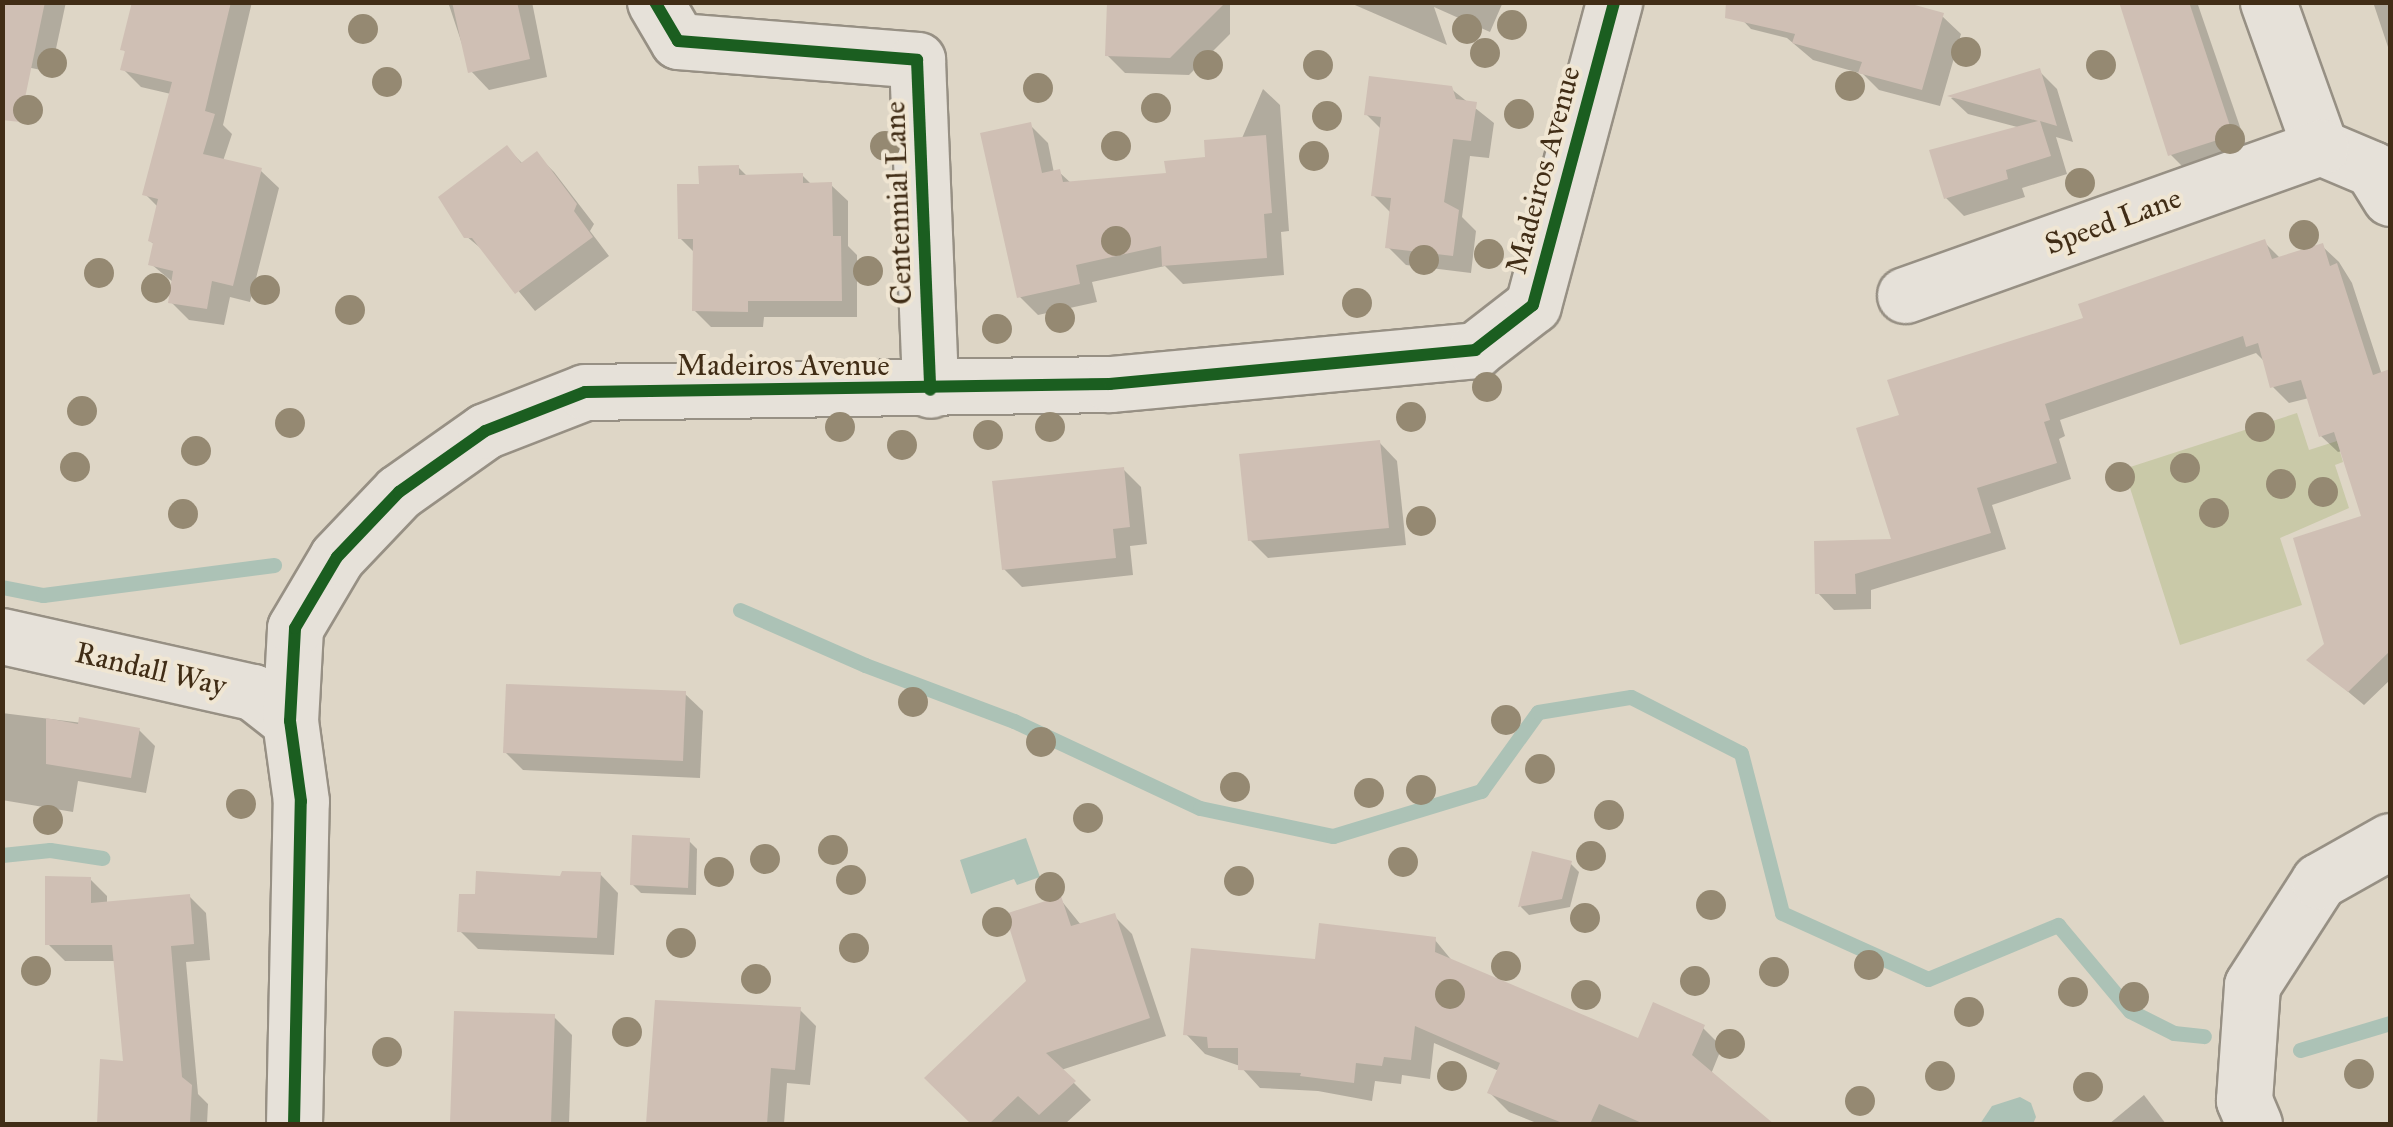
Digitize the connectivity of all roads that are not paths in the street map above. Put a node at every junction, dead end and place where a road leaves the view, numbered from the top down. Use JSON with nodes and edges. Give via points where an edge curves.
{"nodes":[{"id":1,"x":655,"y":2,"type":"edge"},
{"id":2,"x":1614,"y":2,"type":"edge"},
{"id":3,"x":2268,"y":2,"type":"edge"},
{"id":4,"x":2320,"y":147,"type":"junction"},
{"id":5,"x":2390,"y":198,"type":"edge"},
{"id":6,"x":1905,"y":295,"type":"dead end"},
{"id":7,"x":930,"y":390,"type":"junction"},
{"id":8,"x":2,"y":636,"type":"edge"},
{"id":9,"x":290,"y":722,"type":"junction"},
{"id":10,"x":2390,"y":840,"type":"edge"},
{"id":11,"x":294,"y":1124,"type":"edge"},
{"id":12,"x":2254,"y":1124,"type":"edge"}],
"edges":[{"from":1,"to":7,"type":"street","name":"Centennial Lane","via":[[678,41],[917,60]]},
{"from":2,"to":7,"type":"street","name":"Madeiros Avenue","via":[[1533,305],[1474,350],[1110,384]]},
{"from":3,"to":4,"type":"street"},
{"from":4,"to":5,"type":"street","via":[[2372,169]]},
{"from":4,"to":6,"type":"street","name":"Speed Lane"},
{"from":7,"to":9,"type":"street","name":"Madeiros Avenue","via":[[585,392],[486,431],[399,492],[338,557],[296,628]]},
{"from":8,"to":9,"type":"street","name":"Randall Way","via":[[253,692]]},
{"from":9,"to":11,"type":"street","name":"Madeiros Avenue","via":[[302,802]]},
{"from":10,"to":12,"type":"street","via":[[2319,880],[2252,984],[2244,1100]]}]}
